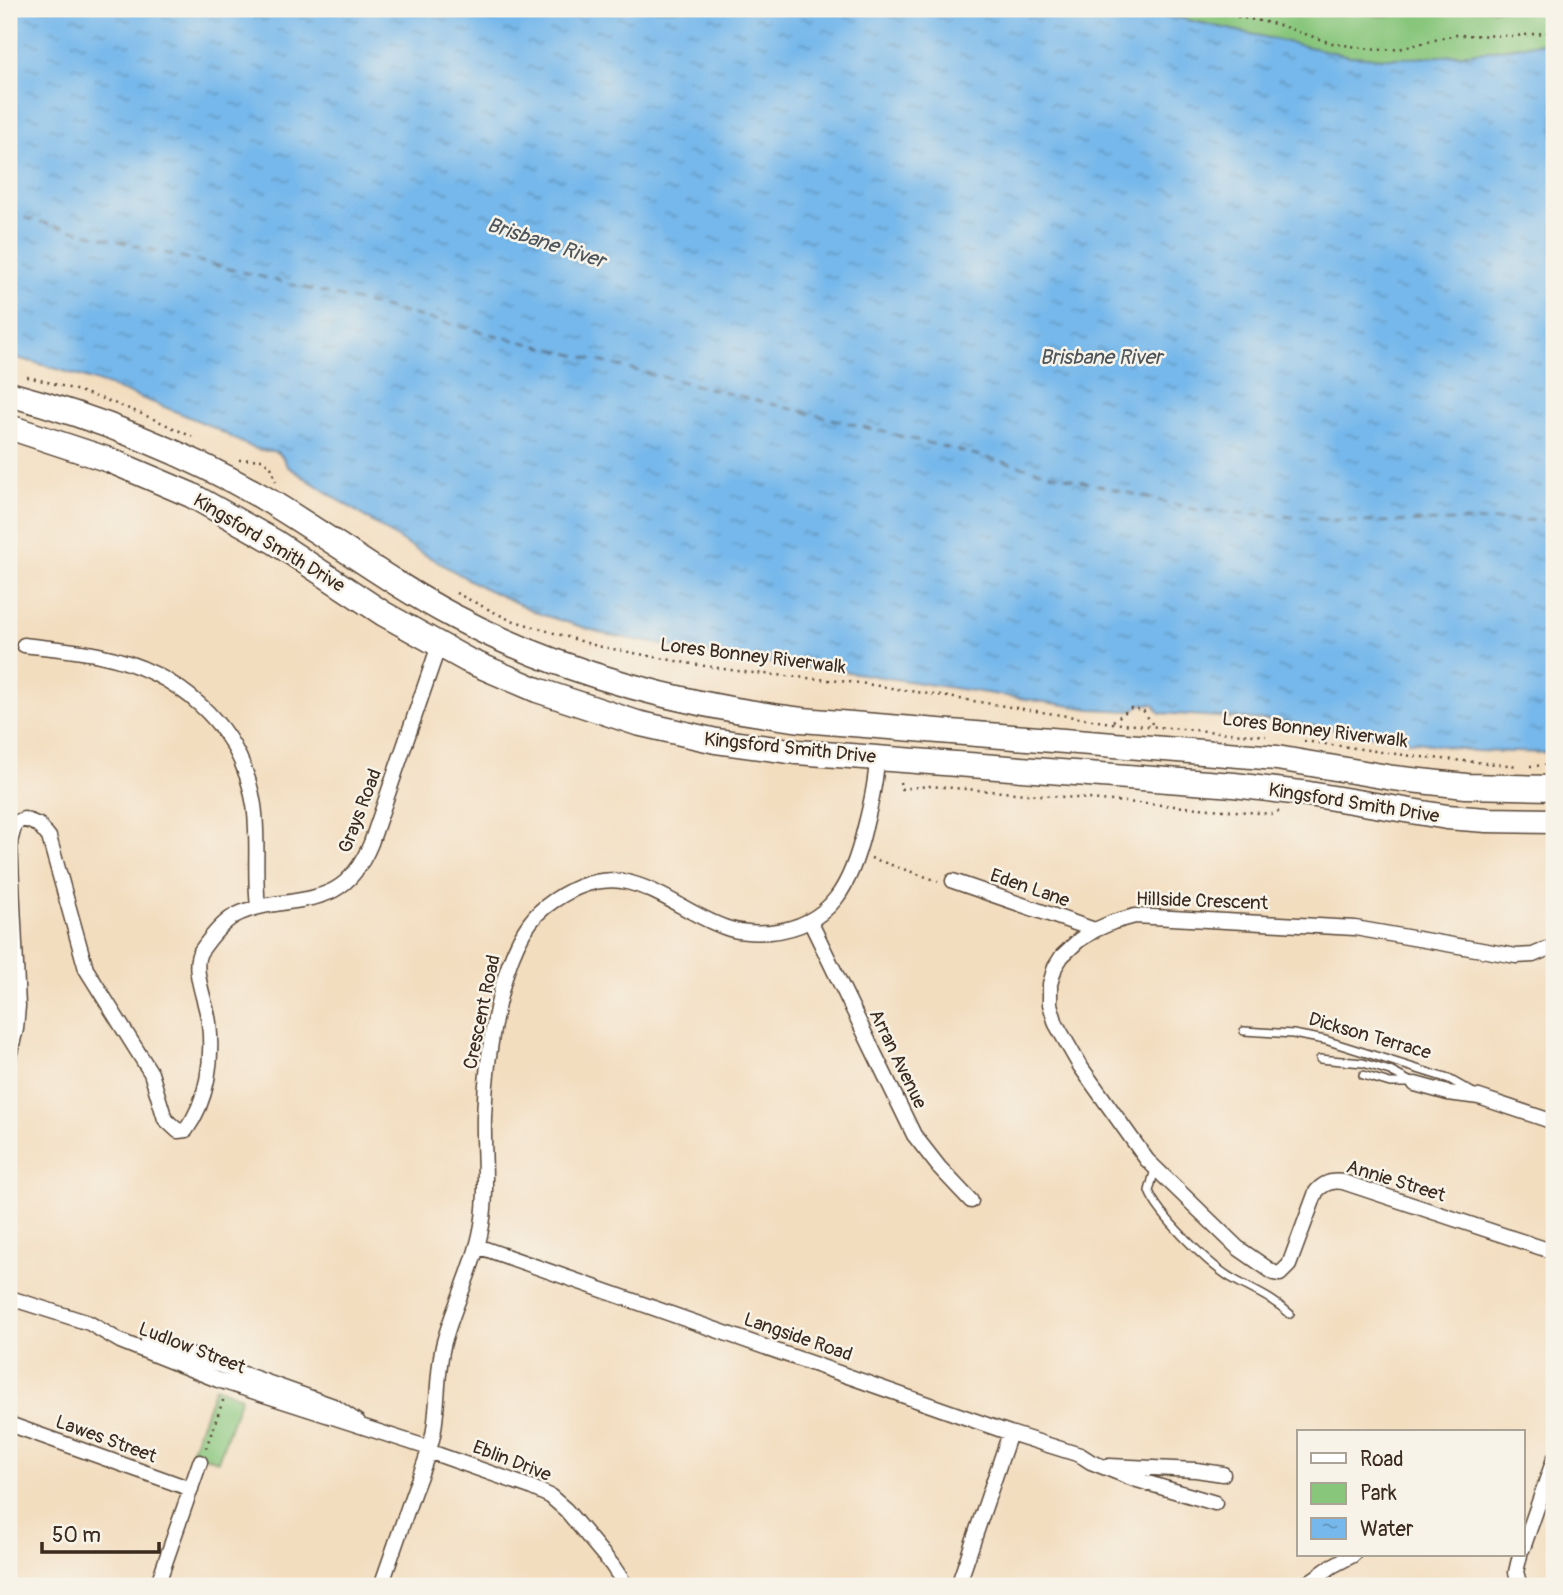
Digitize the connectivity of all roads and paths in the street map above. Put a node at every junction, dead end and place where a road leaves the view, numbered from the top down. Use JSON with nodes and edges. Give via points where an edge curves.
{"nodes":[{"id":1,"x":1196,"y":9,"type":"edge"},
{"id":2,"x":1552,"y":9,"type":"edge"},
{"id":3,"x":1554,"y":18,"type":"edge"},
{"id":4,"x":1554,"y":32,"type":"edge"},
{"id":5,"x":1548,"y":33,"type":"junction"},
{"id":6,"x":14,"y":385,"type":"edge"},
{"id":7,"x":9,"y":427,"type":"edge"},
{"id":8,"x":201,"y":442,"type":"dead end"},
{"id":9,"x":248,"y":465,"type":"dead end"},
{"id":10,"x":266,"y":475,"type":"dead end"},
{"id":11,"x":447,"y":588,"type":"dead end"},
{"id":12,"x":24,"y":645,"type":"dead end"},
{"id":13,"x":439,"y":645,"type":"junction"},
{"id":14,"x":1111,"y":723,"type":"junction"},
{"id":15,"x":1153,"y":725,"type":"junction"},
{"id":16,"x":1272,"y":736,"type":"dead end"},
{"id":17,"x":1296,"y":740,"type":"dead end"},
{"id":18,"x":877,"y":758,"type":"junction"},
{"id":19,"x":1554,"y":765,"type":"edge"},
{"id":20,"x":900,"y":782,"type":"dead end"},
{"id":21,"x":1554,"y":788,"type":"edge"},
{"id":22,"x":1272,"y":814,"type":"dead end"},
{"id":23,"x":1554,"y":821,"type":"edge"},
{"id":24,"x":877,"y":860,"type":"dead end"},
{"id":25,"x":949,"y":882,"type":"joint"},
{"id":26,"x":258,"y":907,"type":"junction"},
{"id":27,"x":810,"y":921,"type":"junction"},
{"id":28,"x":1095,"y":930,"type":"junction"},
{"id":29,"x":1554,"y":946,"type":"edge"},
{"id":30,"x":1244,"y":1031,"type":"dead end"},
{"id":31,"x":9,"y":1056,"type":"edge"},
{"id":32,"x":1320,"y":1059,"type":"dead end"},
{"id":33,"x":1363,"y":1075,"type":"dead end"},
{"id":34,"x":1415,"y":1084,"type":"junction"},
{"id":35,"x":1479,"y":1097,"type":"junction"},
{"id":36,"x":1554,"y":1122,"type":"edge"},
{"id":37,"x":1155,"y":1169,"type":"junction"},
{"id":38,"x":971,"y":1201,"type":"dead end"},
{"id":39,"x":477,"y":1246,"type":"junction"},
{"id":40,"x":1554,"y":1252,"type":"edge"},
{"id":41,"x":1278,"y":1274,"type":"joint"},
{"id":42,"x":10,"y":1298,"type":"edge"},
{"id":43,"x":1290,"y":1314,"type":"dead end"},
{"id":44,"x":148,"y":1340,"type":"dead end"},
{"id":45,"x":226,"y":1391,"type":"dead end"},
{"id":46,"x":9,"y":1424,"type":"edge"},
{"id":47,"x":364,"y":1426,"type":"junction"},
{"id":48,"x":1010,"y":1433,"type":"junction"},
{"id":49,"x":429,"y":1449,"type":"junction"},
{"id":50,"x":1554,"y":1459,"type":"edge"},
{"id":51,"x":202,"y":1460,"type":"joint"},
{"id":52,"x":1104,"y":1466,"type":"junction"},
{"id":53,"x":1223,"y":1474,"type":"dead end"},
{"id":54,"x":191,"y":1489,"type":"junction"},
{"id":55,"x":1214,"y":1503,"type":"dead end"},
{"id":56,"x":1524,"y":1545,"type":"edge"},
{"id":57,"x":1351,"y":1556,"type":"edge"},
{"id":58,"x":1520,"y":1556,"type":"edge"},
{"id":59,"x":157,"y":1586,"type":"edge"},
{"id":60,"x":381,"y":1586,"type":"edge"},
{"id":61,"x":626,"y":1586,"type":"edge"},
{"id":62,"x":958,"y":1586,"type":"edge"},
{"id":63,"x":1304,"y":1586,"type":"edge"},
{"id":64,"x":1520,"y":1586,"type":"edge"}],
"edges":[{"from":1,"to":5,"type":"path","via":[[1377,50],[1455,34]]},
{"from":2,"to":3,"type":"path"},
{"from":3,"to":5,"type":"path"},
{"from":4,"to":5,"type":"path"},
{"from":6,"to":8,"type":"path","via":[[51,382],[152,417]]},
{"from":6,"to":21,"type":"highway","name":"Kingsford Smith Drive","via":[[158,445],[264,499],[455,617],[538,656],[659,695],[755,715],[827,723],[1277,758],[1466,786]]},
{"from":7,"to":13,"type":"highway","name":"Kingsford Smith Drive","via":[[109,460],[191,495]]},
{"from":9,"to":10,"type":"path","via":[[239,460],[262,459],[271,467],[275,481]]},
{"from":11,"to":14,"type":"path","name":"Lores Bonney Riverwalk","via":[[508,619],[639,655],[744,672],[860,683]]},
{"from":12,"to":26,"type":"street","via":[[120,661],[174,685],[218,723],[240,758],[253,804]]},
{"from":13,"to":18,"type":"highway","name":"Kingsford Smith Drive","via":[[537,690],[637,723],[756,747]]},
{"from":13,"to":26,"type":"street","name":"Grays Road","via":[[371,843],[356,873],[327,893]]},
{"from":14,"to":15,"type":"path","name":"Lores Bonney Riverwalk"},
{"from":14,"to":15,"type":"path","via":[[1130,708],[1143,710]]},
{"from":15,"to":16,"type":"path","name":"Lores Bonney Riverwalk"},
{"from":17,"to":19,"type":"path","name":"Lores Bonney Riverwalk","via":[[1450,761]]},
{"from":18,"to":23,"type":"highway","name":"Kingsford Smith Drive","via":[[1234,785],[1447,817]]},
{"from":18,"to":27,"type":"street","name":"Crescent Road","via":[[873,798],[853,872],[834,900]]},
{"from":20,"to":22,"type":"path","via":[[901,789],[929,786]]},
{"from":24,"to":25,"type":"path"},
{"from":25,"to":28,"type":"street","name":"Eden Lane"},
{"from":26,"to":31,"type":"street","name":"Grays Road","via":[[226,923],[197,959],[209,1020],[210,1060],[197,1111],[187,1128],[178,1131],[164,1119],[151,1073],[86,969],[49,837],[36,823],[21,819],[13,827],[10,842],[19,1006]]},
{"from":27,"to":38,"type":"street","name":"Arran Avenue","via":[[914,1135]]},
{"from":27,"to":39,"type":"street","name":"Crescent Road","via":[[789,929],[748,933],[728,929],[623,881],[588,883],[543,908],[517,942],[499,1004],[484,1116],[484,1200]]},
{"from":28,"to":29,"type":"street","name":"Hillside Crescent","via":[[1129,918],[1167,916],[1355,928],[1520,957]]},
{"from":28,"to":37,"type":"street","name":"Hillside Crescent","via":[[1066,951],[1055,967],[1051,1010],[1080,1066]]},
{"from":30,"to":35,"type":"lane","name":"Dickson Terrace","via":[[1325,1040],[1449,1079]]},
{"from":32,"to":34,"type":"lane","name":"Dickson Terrace","via":[[1363,1063]]},
{"from":33,"to":34,"type":"lane","name":"Dickson Terrace"},
{"from":34,"to":35,"type":"street","name":"Dickson Terrace"},
{"from":35,"to":36,"type":"street","name":"Dickson Terrace"},
{"from":37,"to":41,"type":"street","name":"Hillside Crescent","via":[[1238,1248]]},
{"from":37,"to":43,"type":"lane","via":[[1149,1191],[1164,1215],[1217,1268]]},
{"from":39,"to":48,"type":"street","name":"Langside Road"},
{"from":39,"to":49,"type":"street","name":"Crescent Road","via":[[445,1340]]},
{"from":40,"to":41,"type":"street","name":"Annie Street","via":[[1332,1181],[1316,1192],[1292,1259]]},
{"from":42,"to":47,"type":"street","name":"Ludlow Street","via":[[89,1323],[120,1341],[218,1380]]},
{"from":44,"to":47,"type":"street","name":"Ludlow Street","via":[[334,1406]]},
{"from":45,"to":51,"type":"path"},
{"from":46,"to":54,"type":"street","name":"Lawes Street"},
{"from":47,"to":49,"type":"street","name":"Ludlow Street"},
{"from":48,"to":52,"type":"street","name":"Langside Road"},
{"from":48,"to":62,"type":"street"},
{"from":49,"to":60,"type":"street","name":"Crescent Road"},
{"from":49,"to":61,"type":"street","name":"Eblin Drive","via":[[550,1496]]},
{"from":50,"to":56,"type":"street"},
{"from":51,"to":54,"type":"street"},
{"from":52,"to":53,"type":"street","name":"Langside Road"},
{"from":52,"to":55,"type":"street","name":"Langside Road"},
{"from":54,"to":59,"type":"street"},
{"from":57,"to":63,"type":"street"},
{"from":58,"to":64,"type":"street","via":[[1516,1567]]}]}
